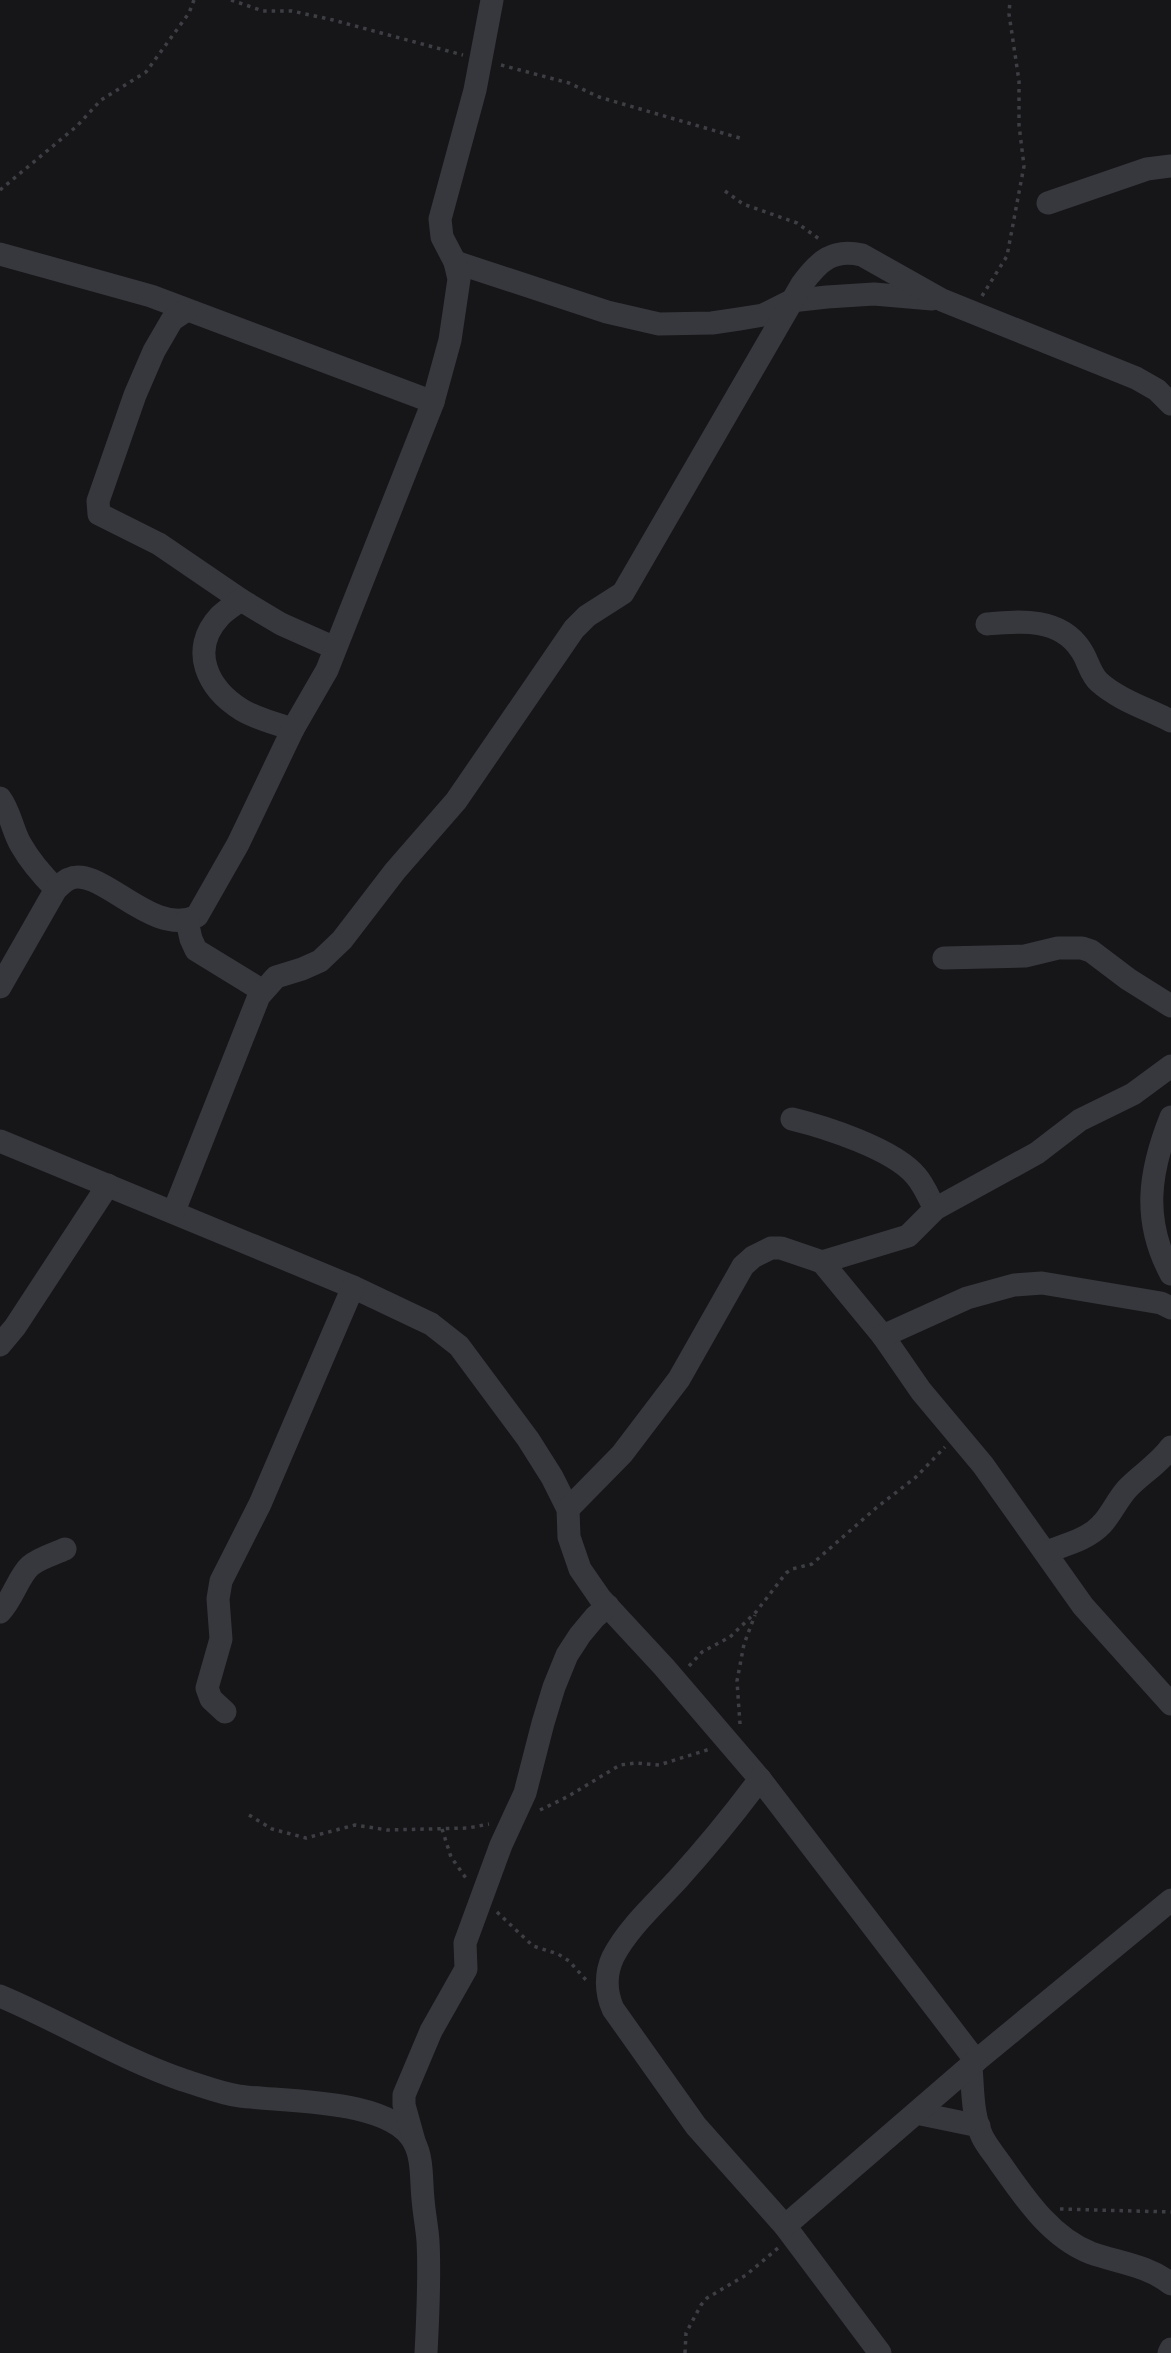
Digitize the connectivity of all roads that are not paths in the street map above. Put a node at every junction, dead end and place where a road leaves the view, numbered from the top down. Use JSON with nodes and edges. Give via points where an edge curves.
{"nodes":[{"id":1,"x":492,"y":0,"type":"edge"},
{"id":2,"x":1171,"y":166,"type":"edge"},
{"id":3,"x":1048,"y":203,"type":"dead end"},
{"id":4,"x":0,"y":254,"type":"edge"},
{"id":5,"x":455,"y":262,"type":"junction"},
{"id":6,"x":791,"y":301,"type":"junction"},
{"id":7,"x":950,"y":303,"type":"junction"},
{"id":8,"x":187,"y":310,"type":"junction"},
{"id":9,"x":433,"y":402,"type":"junction"},
{"id":10,"x":1171,"y":404,"type":"edge"},
{"id":11,"x":241,"y":600,"type":"junction"},
{"id":12,"x":987,"y":624,"type":"dead end"},
{"id":13,"x":335,"y":648,"type":"junction"},
{"id":14,"x":1171,"y":720,"type":"edge"},
{"id":15,"x":293,"y":729,"type":"junction"},
{"id":16,"x":0,"y":799,"type":"edge"},
{"id":17,"x":56,"y":889,"type":"junction"},
{"id":18,"x":187,"y":920,"type":"junction"},
{"id":19,"x":944,"y":958,"type":"dead end"},
{"id":20,"x":0,"y":987,"type":"edge"},
{"id":21,"x":263,"y":991,"type":"junction"},
{"id":22,"x":1171,"y":1006,"type":"edge"},
{"id":23,"x":1171,"y":1066,"type":"edge"},
{"id":24,"x":1171,"y":1117,"type":"edge"},
{"id":25,"x":792,"y":1119,"type":"dead end"},
{"id":26,"x":0,"y":1141,"type":"edge"},
{"id":27,"x":108,"y":1185,"type":"junction"},
{"id":28,"x":935,"y":1209,"type":"junction"},
{"id":29,"x":174,"y":1211,"type":"junction"},
{"id":30,"x":822,"y":1262,"type":"junction"},
{"id":31,"x":1171,"y":1274,"type":"edge"},
{"id":32,"x":353,"y":1287,"type":"junction"},
{"id":33,"x":1171,"y":1308,"type":"edge"},
{"id":34,"x":883,"y":1336,"type":"junction"},
{"id":35,"x":0,"y":1345,"type":"edge"},
{"id":36,"x":1171,"y":1447,"type":"edge"},
{"id":37,"x":568,"y":1508,"type":"junction"},
{"id":38,"x":65,"y":1549,"type":"dead end"},
{"id":39,"x":1046,"y":1552,"type":"junction"},
{"id":40,"x":608,"y":1606,"type":"junction"},
{"id":41,"x":0,"y":1612,"type":"edge"},
{"id":42,"x":1171,"y":1704,"type":"edge"},
{"id":43,"x":225,"y":1712,"type":"dead end"},
{"id":44,"x":761,"y":1779,"type":"junction"},
{"id":45,"x":1171,"y":1899,"type":"edge"},
{"id":46,"x":0,"y":1996,"type":"edge"},
{"id":47,"x":974,"y":2064,"type":"junction"},
{"id":48,"x":916,"y":2113,"type":"junction"},
{"id":49,"x":979,"y":2126,"type":"junction"},
{"id":50,"x":414,"y":2141,"type":"junction"},
{"id":51,"x":788,"y":2231,"type":"junction"},
{"id":52,"x":1171,"y":2284,"type":"edge"},
{"id":53,"x":426,"y":2353,"type":"edge"},
{"id":54,"x":880,"y":2353,"type":"edge"}],
"edges":[{"from":1,"to":5,"type":"street","via":[[475,90],[440,219],[442,237]]},
{"from":2,"to":3,"type":"street","via":[[1147,169]]},
{"from":4,"to":8,"type":"street"},
{"from":5,"to":6,"type":"street","via":[[607,312],[659,324],[763,316]]},
{"from":5,"to":9,"type":"street","via":[[458,292]]},
{"from":6,"to":7,"type":"street","via":[[874,294]]},
{"from":6,"to":7,"type":"street","via":[[813,270],[847,251]]},
{"from":6,"to":21,"type":"street","via":[[622,593],[574,629],[456,801],[342,940],[320,961],[276,977]]},
{"from":7,"to":10,"type":"street","via":[[1136,379]]},
{"from":8,"to":9,"type":"street"},
{"from":8,"to":11,"type":"street","via":[[172,320],[154,351],[98,509],[103,517],[159,544]]},
{"from":9,"to":13,"type":"street"},
{"from":11,"to":13,"type":"street"},
{"from":11,"to":15,"type":"street","via":[[219,616],[208,634],[203,658],[208,674],[226,699],[245,712]]},
{"from":12,"to":14,"type":"street","via":[[1029,621],[1050,626],[1076,642],[1103,686]]},
{"from":13,"to":15,"type":"street"},
{"from":15,"to":18,"type":"street","via":[[225,868],[197,916]]},
{"from":16,"to":17,"type":"street","via":[[21,846]]},
{"from":17,"to":18,"type":"street","via":[[68,879],[81,877],[155,916]]},
{"from":17,"to":20,"type":"street"},
{"from":18,"to":21,"type":"street","via":[[197,950]]},
{"from":19,"to":22,"type":"street","via":[[1025,956],[1082,948]]},
{"from":21,"to":29,"type":"street"},
{"from":23,"to":28,"type":"street","via":[[1133,1094],[1080,1120],[1037,1153]]},
{"from":24,"to":31,"type":"street","via":[[1157,1155],[1151,1208],[1154,1232]]},
{"from":25,"to":28,"type":"street","via":[[896,1158],[914,1173]]},
{"from":26,"to":27,"type":"street"},
{"from":27,"to":29,"type":"street"},
{"from":27,"to":35,"type":"street"},
{"from":28,"to":30,"type":"street","via":[[908,1236]]},
{"from":29,"to":32,"type":"street"},
{"from":30,"to":34,"type":"street"},
{"from":30,"to":37,"type":"street","via":[[771,1248],[743,1266],[679,1379],[622,1454]]},
{"from":32,"to":37,"type":"street","via":[[431,1324],[459,1346],[528,1439]]},
{"from":32,"to":43,"type":"street","via":[[260,1504],[221,1581],[221,1639],[208,1688],[211,1699]]},
{"from":33,"to":34,"type":"street","via":[[1042,1283],[1014,1285],[967,1298]]},
{"from":34,"to":39,"type":"street"},
{"from":36,"to":39,"type":"street","via":[[1126,1491],[1102,1525]]},
{"from":37,"to":40,"type":"street","via":[[569,1537],[580,1569]]},
{"from":38,"to":41,"type":"street","via":[[33,1564]]},
{"from":39,"to":42,"type":"street","via":[[1083,1606]]},
{"from":40,"to":44,"type":"street"},
{"from":40,"to":50,"type":"street","via":[[567,1655],[525,1793],[465,1943],[466,1969],[431,2031],[404,2095]]},
{"from":44,"to":47,"type":"street"},
{"from":44,"to":51,"type":"street","via":[[720,1833],[634,1928],[613,1958],[607,1997],[695,2126]]},
{"from":45,"to":47,"type":"street"},
{"from":46,"to":50,"type":"street","via":[[136,2062],[213,2091],[380,2115]]},
{"from":47,"to":48,"type":"street"},
{"from":47,"to":49,"type":"street"},
{"from":48,"to":49,"type":"street"},
{"from":48,"to":51,"type":"street"},
{"from":49,"to":52,"type":"street","via":[[1019,2191],[1054,2229],[1090,2252],[1130,2263]]},
{"from":50,"to":53,"type":"street","via":[[428,2240]]},
{"from":51,"to":54,"type":"street"}]}
